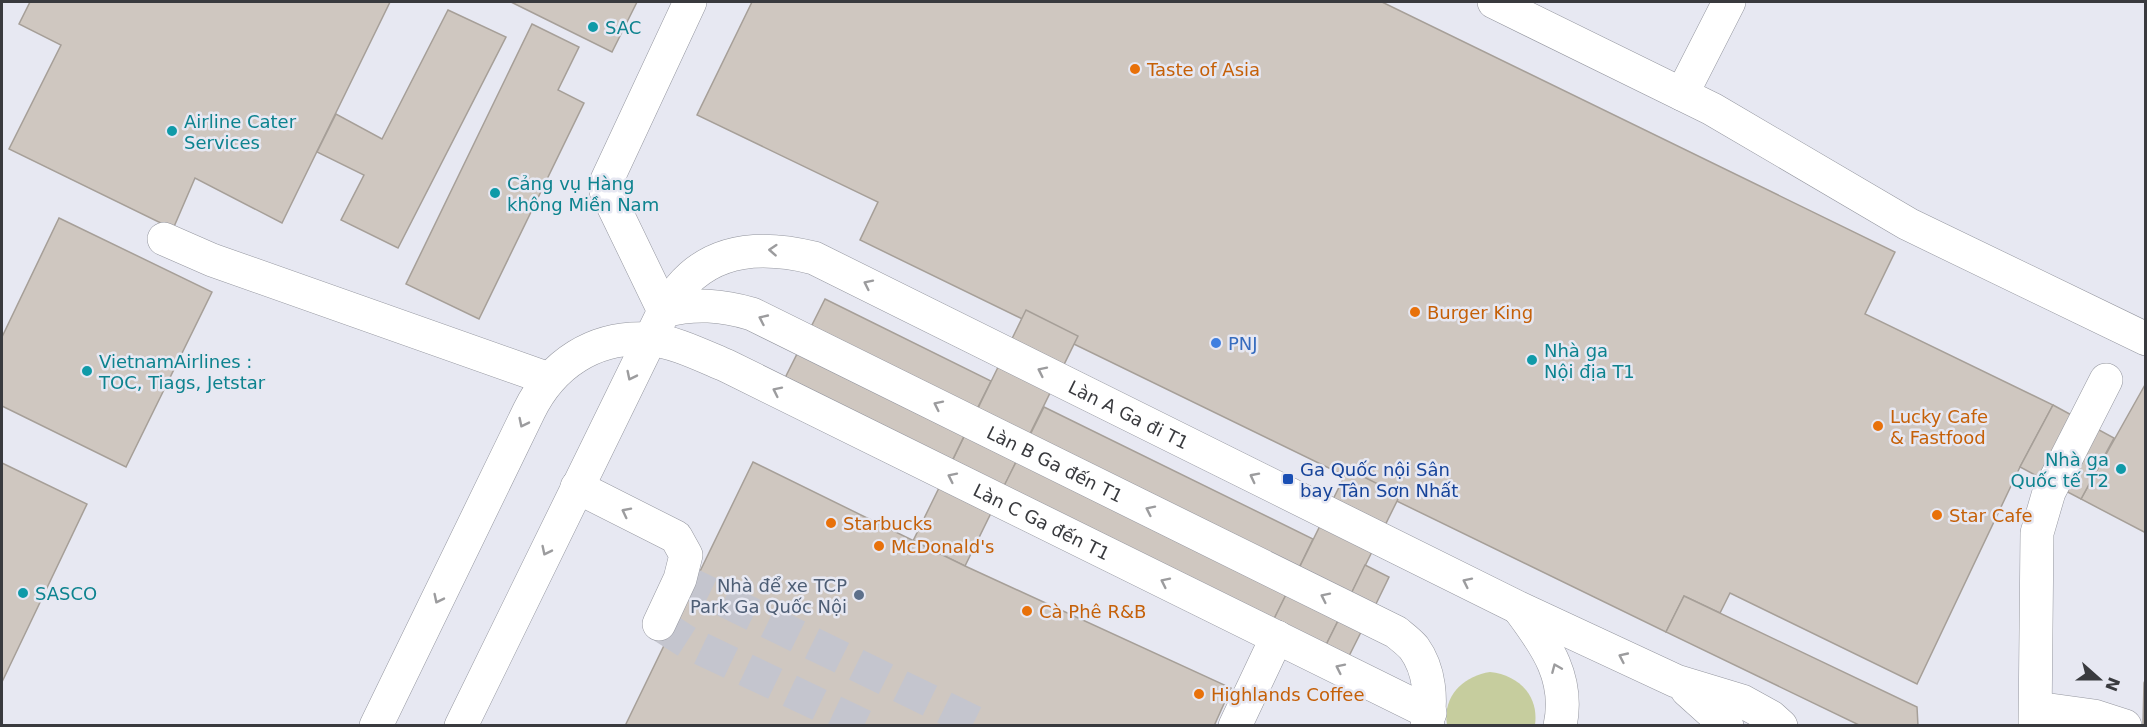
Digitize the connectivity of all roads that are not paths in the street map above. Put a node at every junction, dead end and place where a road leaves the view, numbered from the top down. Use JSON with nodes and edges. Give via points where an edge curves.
{"nodes":[{"id":1,"x":690,"y":2,"type":"edge"},
{"id":2,"x":1494,"y":2,"type":"edge"},
{"id":3,"x":1729,"y":2,"type":"edge"},
{"id":4,"x":1682,"y":94,"type":"junction"},
{"id":5,"x":164,"y":239,"type":"dead end"},
{"id":6,"x":656,"y":325,"type":"junction"},
{"id":7,"x":2145,"y":339,"type":"edge"},
{"id":8,"x":549,"y":379,"type":"junction"},
{"id":9,"x":2106,"y":380,"type":"dead end"},
{"id":10,"x":577,"y":487,"type":"junction"},
{"id":11,"x":1519,"y":608,"type":"junction"},
{"id":12,"x":659,"y":624,"type":"dead end"},
{"id":13,"x":1277,"y":637,"type":"junction"},
{"id":14,"x":1676,"y":681,"type":"junction"},
{"id":15,"x":2036,"y":717,"type":"edge"},
{"id":16,"x":1428,"y":719,"type":"edge"},
{"id":17,"x":1726,"y":724,"type":"edge"},
{"id":18,"x":376,"y":726,"type":"edge"},
{"id":19,"x":461,"y":726,"type":"edge"},
{"id":20,"x":1235,"y":726,"type":"edge"},
{"id":21,"x":1560,"y":726,"type":"edge"},
{"id":22,"x":1781,"y":726,"type":"edge"},
{"id":23,"x":2126,"y":726,"type":"edge"}],
"edges":[{"from":1,"to":6,"type":"street","via":[[607,180],[606,191]]},
{"from":2,"to":4,"type":"street"},
{"from":3,"to":4,"type":"street"},
{"from":4,"to":7,"type":"street","via":[[1908,224]]},
{"from":5,"to":8,"type":"street","via":[[222,264]]},
{"from":6,"to":8,"type":"street","name":"Làn B Ga đến T1","via":[[571,358]]},
{"from":6,"to":10,"type":"street","name":"Làn A Ga đi T1","one_way":true},
{"from":11,"to":6,"type":"street","name":"Làn A Ga đi T1","one_way":true,"via":[[814,258],[766,249],[720,259],[680,288]]},
{"from":13,"to":6,"type":"street","name":"Làn C Ga đến T1","one_way":true,"via":[[689,350]]},
{"from":16,"to":6,"type":"street","name":"Làn B Ga đến T1","one_way":true,"via":[[1430,689],[1425,668],[1413,648],[1396,632],[752,314],[716,306],[680,307]]},
{"from":8,"to":18,"type":"street","name":"Làn B Ga đến T1","one_way":true,"via":[[532,404]]},
{"from":9,"to":15,"type":"street","via":[[2049,492],[2037,532]]},
{"from":12,"to":10,"type":"street","one_way":true,"via":[[680,579],[686,555],[676,537]]},
{"from":10,"to":19,"type":"street","name":"Làn A Ga đi T1","one_way":true},
{"from":14,"to":11,"type":"street","name":"Làn A Ga đi T1","one_way":true},
{"from":21,"to":11,"type":"street","one_way":true,"via":[[1563,699],[1558,672]]},
{"from":16,"to":13,"type":"street","name":"Làn C Ga đến T1","one_way":true},
{"from":13,"to":20,"type":"street"},
{"from":14,"to":17,"type":"street"},
{"from":14,"to":22,"type":"street","via":[[1742,701]]},
{"from":15,"to":23,"type":"street","via":[[2094,716]]}]}
